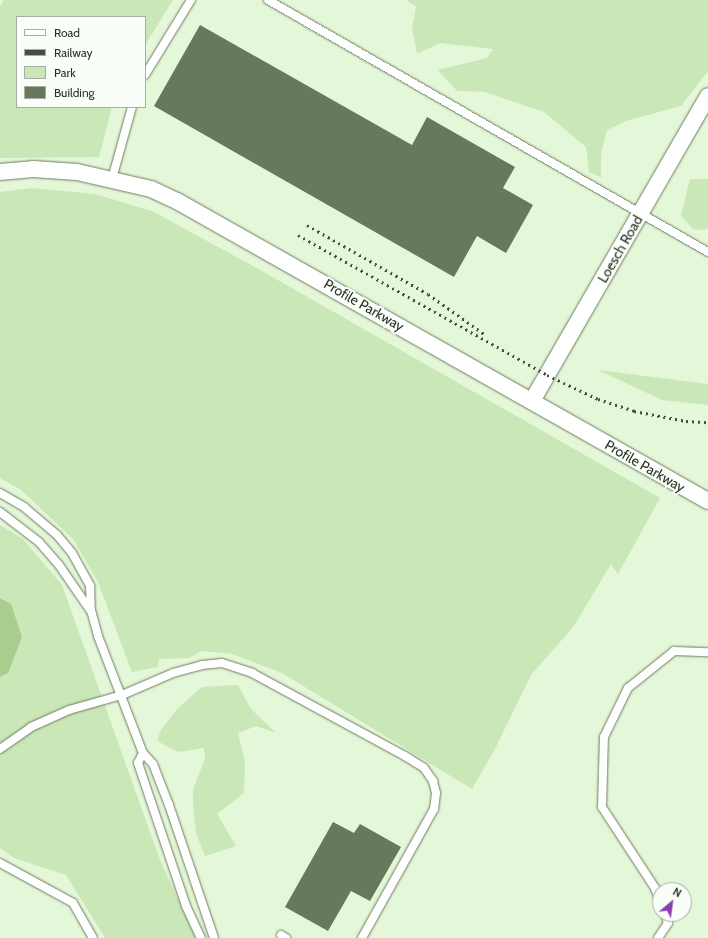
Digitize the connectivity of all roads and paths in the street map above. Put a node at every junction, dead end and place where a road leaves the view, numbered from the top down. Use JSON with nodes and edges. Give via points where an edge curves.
{"nodes":[{"id":1,"x":191,"y":0,"type":"edge"},
{"id":2,"x":268,"y":0,"type":"edge"},
{"id":3,"x":146,"y":73,"type":"edge"},
{"id":4,"x":708,"y":96,"type":"edge"},
{"id":5,"x":132,"y":108,"type":"edge"},
{"id":6,"x":0,"y":172,"type":"edge"},
{"id":7,"x":112,"y":179,"type":"junction"},
{"id":8,"x":641,"y":212,"type":"junction"},
{"id":9,"x":708,"y":252,"type":"edge"},
{"id":10,"x":532,"y":401,"type":"junction"},
{"id":11,"x":0,"y":493,"type":"edge"},
{"id":12,"x":708,"y":501,"type":"edge"},
{"id":13,"x":0,"y":512,"type":"edge"},
{"id":14,"x":91,"y":610,"type":"junction"},
{"id":15,"x":708,"y":652,"type":"edge"},
{"id":16,"x":122,"y":695,"type":"junction"},
{"id":17,"x":0,"y":749,"type":"edge"},
{"id":18,"x":143,"y":753,"type":"junction"},
{"id":19,"x":0,"y":863,"type":"edge"},
{"id":20,"x":652,"y":883,"type":"edge"},
{"id":21,"x":668,"y":922,"type":"edge"},
{"id":22,"x":93,"y":938,"type":"edge"},
{"id":23,"x":201,"y":938,"type":"edge"},
{"id":24,"x":214,"y":938,"type":"edge"},
{"id":25,"x":362,"y":938,"type":"edge"},
{"id":26,"x":658,"y":938,"type":"edge"}],
"edges":[{"from":1,"to":3,"type":"lane"},
{"from":2,"to":8,"type":"lane"},
{"from":4,"to":8,"type":"street","name":"Loesch Road"},
{"from":5,"to":7,"type":"lane"},
{"from":6,"to":7,"type":"street","name":"Profile Parkway","via":[[56,169]]},
{"from":7,"to":10,"type":"street","name":"Profile Parkway","via":[[151,189],[204,214]]},
{"from":8,"to":9,"type":"lane"},
{"from":8,"to":10,"type":"street","name":"Loesch Road"},
{"from":10,"to":12,"type":"street","name":"Profile Parkway"},
{"from":11,"to":14,"type":"lane","via":[[41,521],[72,553],[90,586]]},
{"from":13,"to":14,"type":"lane","via":[[39,542]]},
{"from":14,"to":16,"type":"lane"},
{"from":15,"to":20,"type":"lane","via":[[674,651],[628,688],[604,737],[602,807]]},
{"from":16,"to":17,"type":"lane","via":[[69,710],[31,727]]},
{"from":16,"to":18,"type":"lane"},
{"from":16,"to":25,"type":"lane","via":[[173,673],[202,665],[222,663],[252,673],[424,768],[433,781],[436,793],[434,809]]},
{"from":18,"to":23,"type":"lane","via":[[138,763],[186,906]]},
{"from":18,"to":24,"type":"lane","via":[[154,764],[170,805]]},
{"from":19,"to":22,"type":"lane","via":[[73,902]]},
{"from":21,"to":26,"type":"lane"}]}
